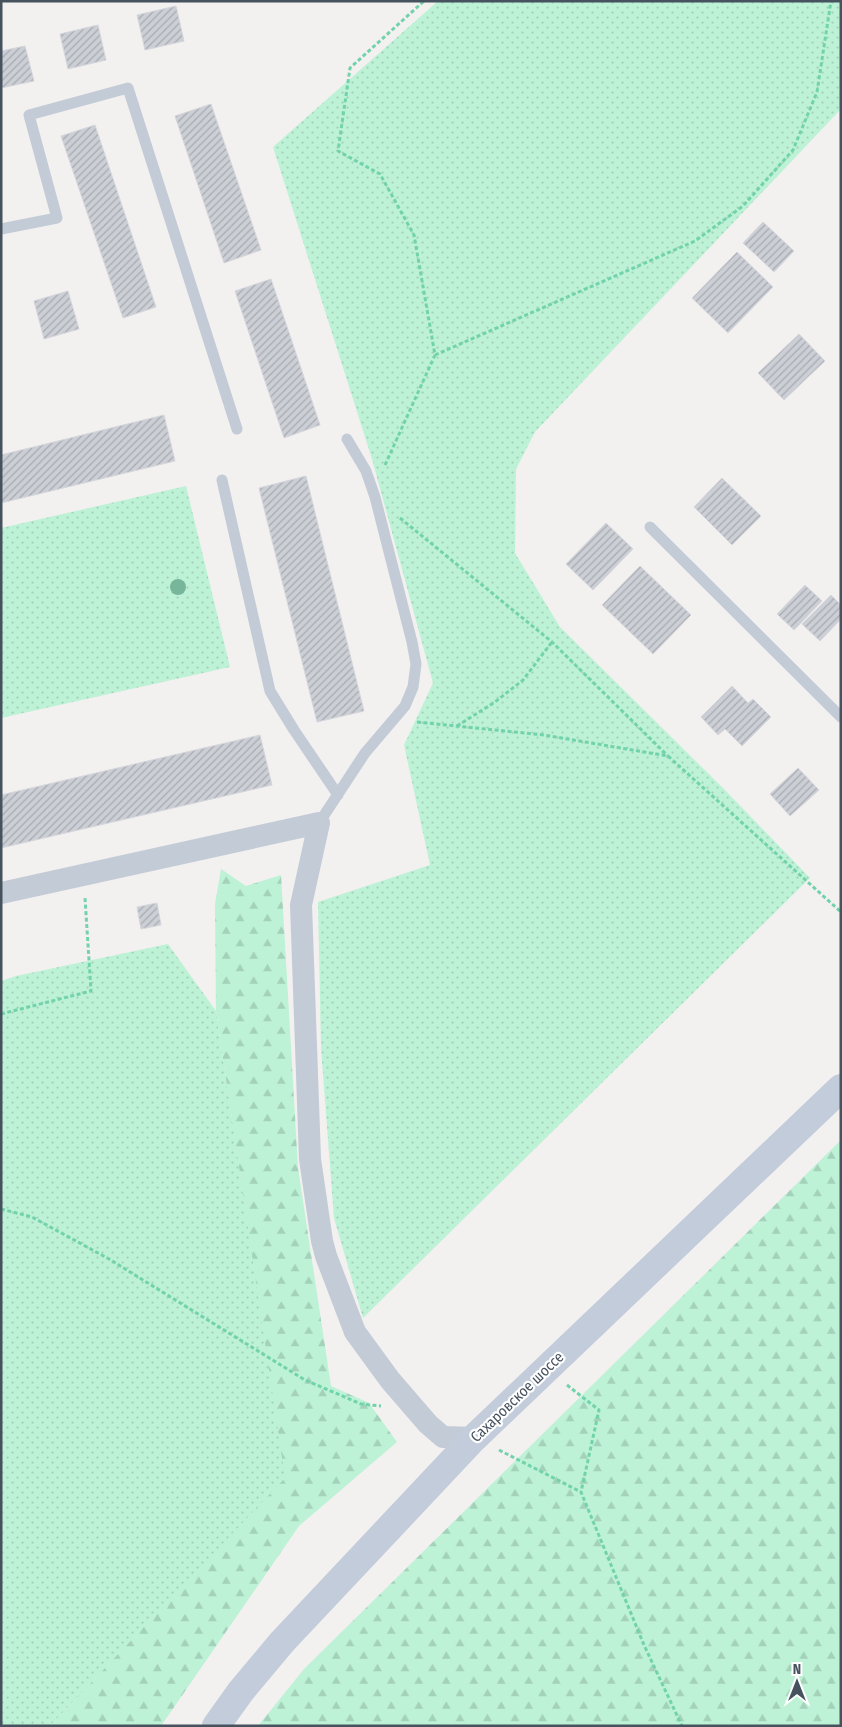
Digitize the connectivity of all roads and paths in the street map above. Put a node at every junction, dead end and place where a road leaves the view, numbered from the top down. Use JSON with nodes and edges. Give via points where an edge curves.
{"nodes":[{"id":1,"x":424,"y":1,"type":"edge"},
{"id":2,"x":831,"y":1,"type":"edge"},
{"id":3,"x":1,"y":229,"type":"edge"},
{"id":4,"x":435,"y":355,"type":"junction"},
{"id":5,"x":237,"y":429,"type":"dead end"},
{"id":6,"x":347,"y":439,"type":"dead end"},
{"id":7,"x":222,"y":480,"type":"dead end"},
{"id":8,"x":375,"y":497,"type":"junction"},
{"id":9,"x":650,"y":527,"type":"dead end"},
{"id":10,"x":552,"y":642,"type":"junction"},
{"id":11,"x":841,"y":717,"type":"edge"},
{"id":12,"x":394,"y":719,"type":"junction"},
{"id":13,"x":457,"y":726,"type":"junction"},
{"id":14,"x":668,"y":756,"type":"junction"},
{"id":15,"x":338,"y":795,"type":"junction"},
{"id":16,"x":320,"y":823,"type":"junction"},
{"id":17,"x":83,"y":875,"type":"junction"},
{"id":18,"x":1,"y":892,"type":"edge"},
{"id":19,"x":841,"y":912,"type":"edge"},
{"id":20,"x":1,"y":1014,"type":"edge"},
{"id":21,"x":841,"y":1088,"type":"edge"},
{"id":22,"x":1,"y":1209,"type":"edge"},
{"id":23,"x":546,"y":1368,"type":"junction"},
{"id":24,"x":416,"y":1410,"type":"junction"},
{"id":25,"x":474,"y":1438,"type":"junction"},
{"id":26,"x":581,"y":1492,"type":"junction"},
{"id":27,"x":216,"y":1726,"type":"edge"},
{"id":28,"x":682,"y":1726,"type":"edge"}],
"edges":[{"from":1,"to":4,"type":"path","via":[[350,68],[338,151],[380,174],[414,235]]},
{"from":2,"to":4,"type":"path","via":[[817,92],[793,150],[743,206],[694,241]]},
{"from":3,"to":5,"type":"lane","via":[[58,218],[30,115],[128,88]]},
{"from":4,"to":8,"type":"path","via":[[386,462]]},
{"from":6,"to":8,"type":"lane","via":[[366,471]]},
{"from":7,"to":15,"type":"lane","via":[[270,691]]},
{"from":8,"to":10,"type":"path"},
{"from":8,"to":12,"type":"lane","via":[[416,664],[413,688],[405,706]]},
{"from":9,"to":11,"type":"lane"},
{"from":10,"to":13,"type":"path","via":[[523,680]]},
{"from":10,"to":14,"type":"path"},
{"from":12,"to":13,"type":"path"},
{"from":12,"to":15,"type":"lane","via":[[365,752]]},
{"from":13,"to":14,"type":"path","via":[[544,735]]},
{"from":14,"to":19,"type":"path"},
{"from":15,"to":16,"type":"lane"},
{"from":16,"to":17,"type":"street"},
{"from":16,"to":24,"type":"street","via":[[301,905],[310,1160],[322,1241],[355,1332]]},
{"from":17,"to":18,"type":"street"},
{"from":17,"to":20,"type":"path","via":[[91,991]]},
{"from":21,"to":23,"type":"main road","name":"Сахаровское шоссе"},
{"from":22,"to":24,"type":"path","via":[[32,1217],[109,1259],[305,1380],[361,1404]]},
{"from":23,"to":25,"type":"main road","name":"Сахаровское шоссе"},
{"from":23,"to":26,"type":"path","via":[[599,1410]]},
{"from":24,"to":25,"type":"street","via":[[443,1437]]},
{"from":25,"to":26,"type":"path"},
{"from":25,"to":27,"type":"main road","name":"Сахаровское шоссе","via":[[282,1642]]},
{"from":26,"to":28,"type":"path","via":[[644,1645]]}]}
